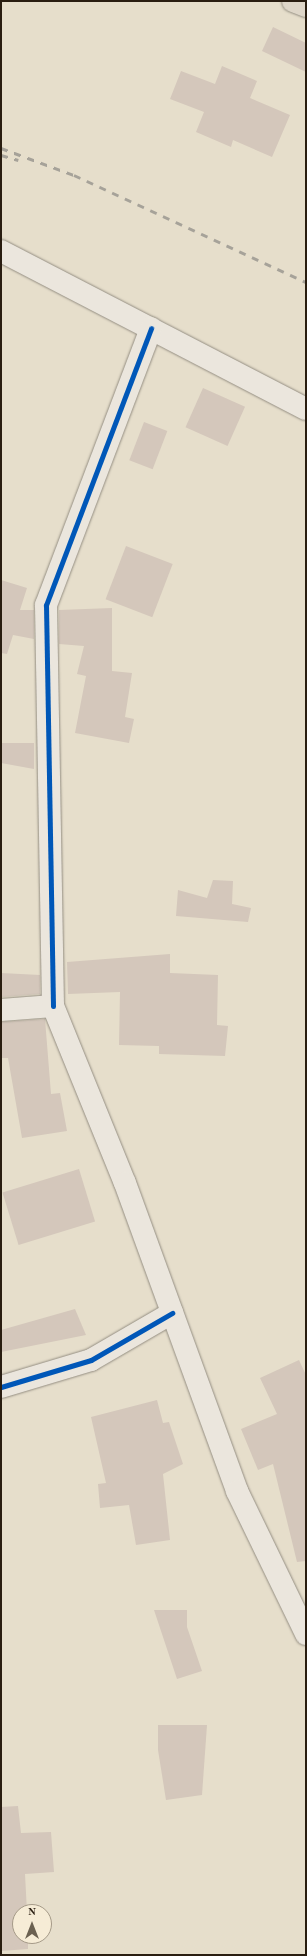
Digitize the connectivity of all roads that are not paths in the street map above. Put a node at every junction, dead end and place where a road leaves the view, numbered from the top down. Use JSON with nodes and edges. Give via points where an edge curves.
{"nodes":[{"id":1,"x":293,"y":1,"type":"edge"},
{"id":2,"x":306,"y":6,"type":"edge"},
{"id":3,"x":1,"y":251,"type":"edge"},
{"id":4,"x":152,"y":328,"type":"junction"},
{"id":5,"x":306,"y":409,"type":"edge"},
{"id":6,"x":53,"y":1006,"type":"junction"},
{"id":7,"x":1,"y":1010,"type":"edge"},
{"id":8,"x":172,"y":1313,"type":"junction"},
{"id":9,"x":1,"y":1387,"type":"edge"},
{"id":10,"x":306,"y":1634,"type":"edge"}],
"edges":[{"from":1,"to":2,"type":"main road"},
{"from":3,"to":4,"type":"street"},
{"from":4,"to":5,"type":"street"},
{"from":4,"to":6,"type":"street","via":[[46,605]]},
{"from":6,"to":7,"type":"street"},
{"from":6,"to":8,"type":"street","via":[[125,1183]]},
{"from":8,"to":9,"type":"street","via":[[91,1360]]},
{"from":8,"to":10,"type":"street","via":[[237,1491]]}]}
